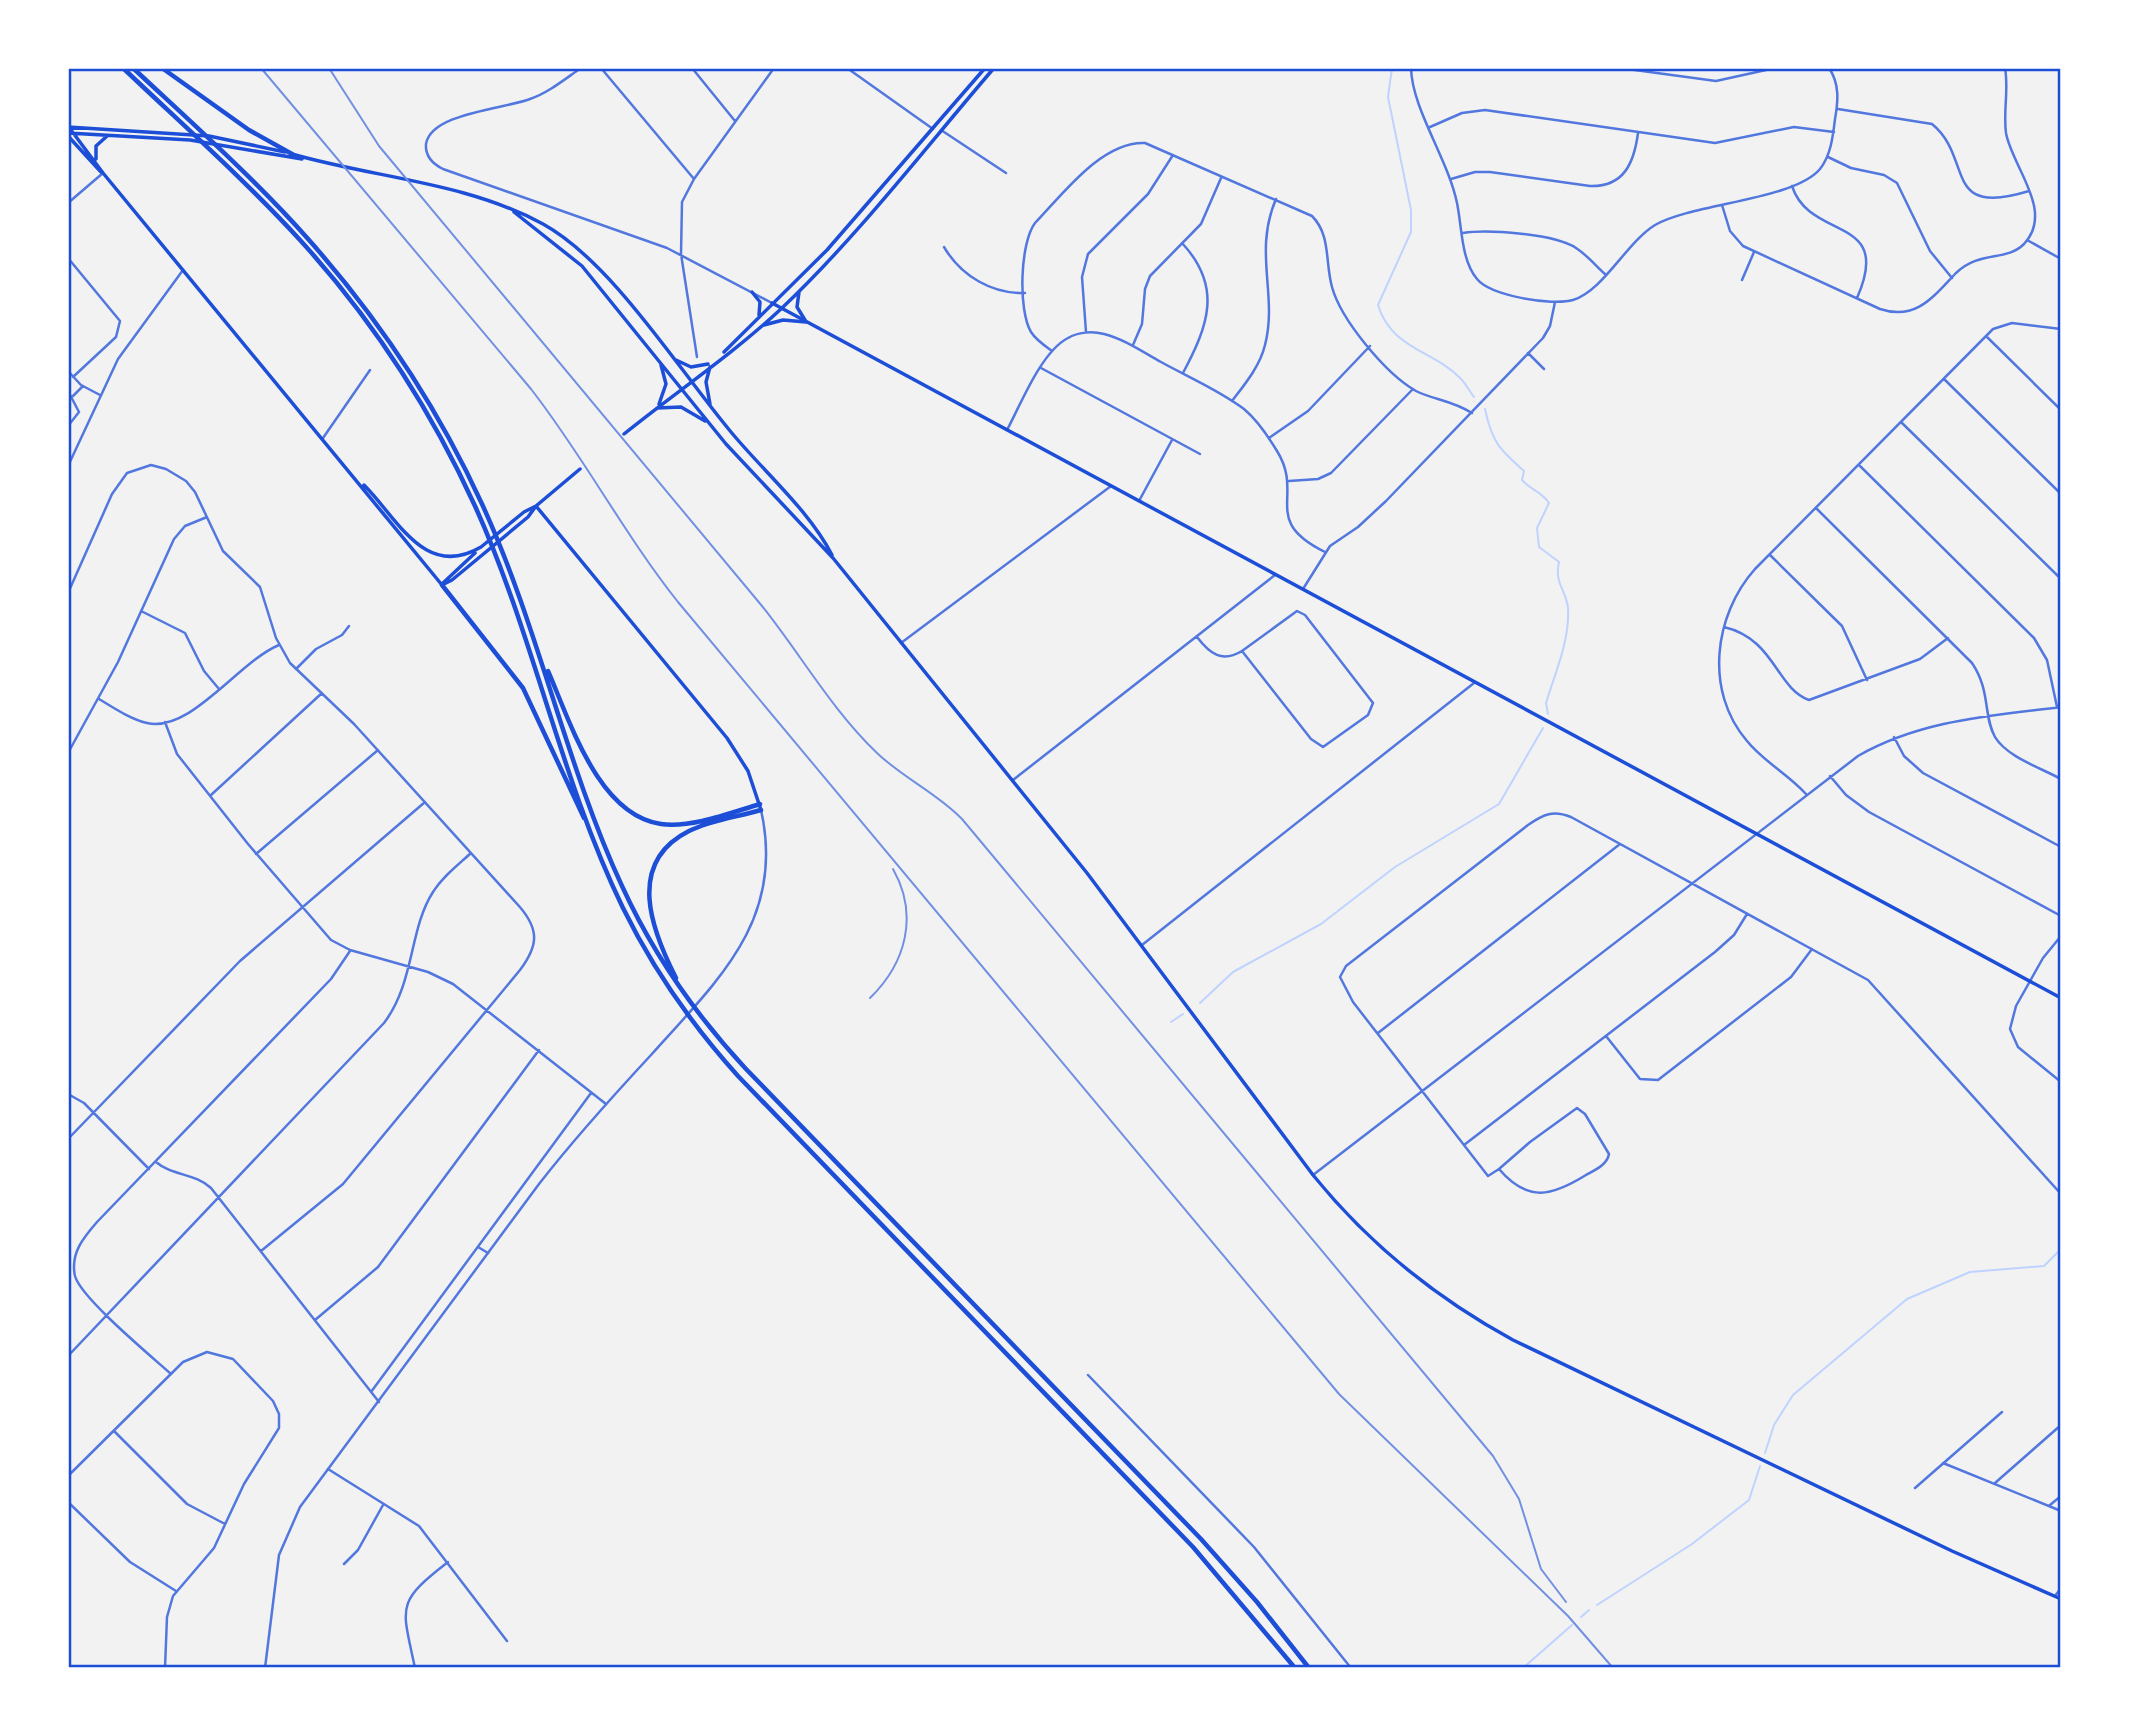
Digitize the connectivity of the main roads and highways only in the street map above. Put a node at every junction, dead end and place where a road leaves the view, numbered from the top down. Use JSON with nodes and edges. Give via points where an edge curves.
{"nodes":[{"id":1,"x":123,"y":68,"type":"edge"},
{"id":2,"x":133,"y":68,"type":"edge"},
{"id":3,"x":162,"y":68,"type":"edge"},
{"id":4,"x":985,"y":68,"type":"edge"},
{"id":5,"x":994,"y":68,"type":"edge"},
{"id":6,"x":68,"y":127,"type":"edge"},
{"id":7,"x":70,"y":134,"type":"edge"},
{"id":8,"x":111,"y":136,"type":"junction"},
{"id":9,"x":292,"y":154,"type":"junction"},
{"id":10,"x":318,"y":162,"type":"junction"},
{"id":11,"x":98,"y":164,"type":"junction"},
{"id":12,"x":103,"y":173,"type":"junction"},
{"id":13,"x":514,"y":212,"type":"junction"},
{"id":14,"x":750,"y":291,"type":"road end"},
{"id":15,"x":799,"y":291,"type":"junction"},
{"id":16,"x":772,"y":303,"type":"junction"},
{"id":17,"x":781,"y":308,"type":"junction"},
{"id":18,"x":758,"y":317,"type":"junction"},
{"id":19,"x":806,"y":321,"type":"junction"},
{"id":20,"x":759,"y":328,"type":"junction"},
{"id":21,"x":671,"y":356,"type":"junction"},
{"id":22,"x":721,"y":356,"type":"junction"},
{"id":23,"x":658,"y":359,"type":"junction"},
{"id":24,"x":713,"y":362,"type":"junction"},
{"id":25,"x":690,"y":382,"type":"junction"},
{"id":26,"x":681,"y":387,"type":"junction"},
{"id":27,"x":655,"y":408,"type":"junction"},
{"id":28,"x":713,"y":410,"type":"junction"},
{"id":29,"x":708,"y":422,"type":"junction"},
{"id":30,"x":624,"y":434,"type":"dead end"},
{"id":31,"x":580,"y":469,"type":"dead end"},
{"id":32,"x":354,"y":475,"type":"junction"},
{"id":33,"x":536,"y":506,"type":"junction"},
{"id":34,"x":481,"y":547,"type":"junction"},
{"id":35,"x":833,"y":558,"type":"junction"},
{"id":36,"x":442,"y":585,"type":"junction"},
{"id":37,"x":536,"y":644,"type":"junction"},
{"id":38,"x":761,"y":807,"type":"junction"},
{"id":39,"x":600,"y":853,"type":"junction"},
{"id":40,"x":687,"y":997,"type":"junction"},
{"id":41,"x":2061,"y":998,"type":"edge"},
{"id":42,"x":2061,"y":1599,"type":"edge"},
{"id":43,"x":1296,"y":1668,"type":"edge"},
{"id":44,"x":1309,"y":1668,"type":"edge"}],
"edges":[{"from":1,"to":39,"type":"highway","via":[[302,243],[373,331],[433,424],[498,560]]},
{"from":2,"to":37,"type":"highway","via":[[308,238],[379,326],[439,421],[490,521]]},
{"from":3,"to":9,"type":"highway","via":[[249,130]]},
{"from":4,"to":16,"type":"main road","via":[[839,237]]},
{"from":5,"to":15,"type":"main road"},
{"from":6,"to":7,"type":"main road"},
{"from":6,"to":9,"type":"main road","via":[[209,136]]},
{"from":7,"to":8,"type":"main road"},
{"from":7,"to":11,"type":"main road"},
{"from":7,"to":12,"type":"main road"},
{"from":8,"to":10,"type":"main road","via":[[208,143]]},
{"from":8,"to":11,"type":"main road","via":[[96,146]]},
{"from":9,"to":10,"type":"main road"},
{"from":10,"to":13,"type":"main road","via":[[425,184]]},
{"from":11,"to":12,"type":"main road"},
{"from":12,"to":32,"type":"main road"},
{"from":13,"to":21,"type":"main road","via":[[543,224],[582,252]]},
{"from":13,"to":23,"type":"main road","via":[[575,259]]},
{"from":14,"to":18,"type":"main road","via":[[761,306]]},
{"from":15,"to":17,"type":"main road"},
{"from":15,"to":19,"type":"main road","via":[[797,307]]},
{"from":16,"to":17,"type":"main road"},
{"from":16,"to":18,"type":"main road"},
{"from":17,"to":19,"type":"main road"},
{"from":17,"to":20,"type":"main road"},
{"from":18,"to":22,"type":"main road"},
{"from":19,"to":20,"type":"main road","via":[[783,320]]},
{"from":19,"to":41,"type":"main road"},
{"from":20,"to":22,"type":"main road"},
{"from":21,"to":24,"type":"main road","via":[[691,367]]},
{"from":21,"to":25,"type":"main road"},
{"from":22,"to":24,"type":"main road"},
{"from":23,"to":26,"type":"main road"},
{"from":23,"to":27,"type":"main road","via":[[666,384]]},
{"from":24,"to":25,"type":"main road"},
{"from":24,"to":28,"type":"main road","via":[[706,382]]},
{"from":25,"to":26,"type":"main road"},
{"from":25,"to":28,"type":"main road"},
{"from":26,"to":27,"type":"main road"},
{"from":26,"to":29,"type":"main road"},
{"from":27,"to":29,"type":"main road","via":[[681,407]]},
{"from":27,"to":30,"type":"main road"},
{"from":28,"to":35,"type":"main road","via":[[825,542]]},
{"from":29,"to":35,"type":"main road"},
{"from":31,"to":33,"type":"main road"},
{"from":32,"to":34,"type":"main road","via":[[423,549],[452,557]]},
{"from":32,"to":36,"type":"main road"},
{"from":33,"to":34,"type":"main road"},
{"from":33,"to":36,"type":"main road"},
{"from":33,"to":38,"type":"main road","via":[[727,738],[748,771]]},
{"from":34,"to":36,"type":"main road"},
{"from":35,"to":42,"type":"main road","via":[[1142,945],[1313,1175],[1400,1264],[1501,1333]]},
{"from":36,"to":39,"type":"highway","via":[[529,698]]},
{"from":37,"to":38,"type":"highway","via":[[590,764],[628,810],[654,823],[675,824]]},
{"from":37,"to":40,"type":"highway","via":[[614,868],[642,926]]},
{"from":38,"to":40,"type":"highway","via":[[686,832],[665,851],[653,872],[649,895],[653,926]]},
{"from":39,"to":43,"type":"highway","via":[[648,955],[713,1048],[1203,1557]]},
{"from":40,"to":44,"type":"highway","via":[[733,1055],[1220,1560]]}]}
